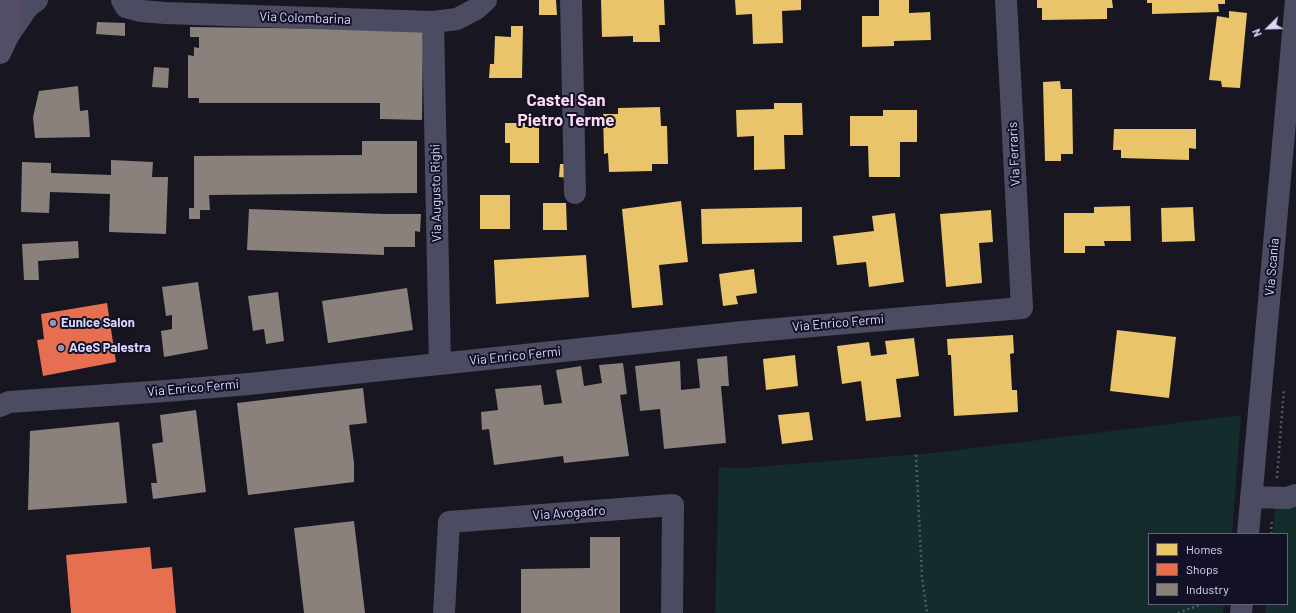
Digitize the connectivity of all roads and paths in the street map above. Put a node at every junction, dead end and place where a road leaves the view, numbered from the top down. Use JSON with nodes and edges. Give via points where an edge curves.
{"nodes":[{"id":1,"x":10,"y":0,"type":"edge"},
{"id":2,"x":37,"y":0,"type":"edge"},
{"id":3,"x":122,"y":0,"type":"edge"},
{"id":4,"x":486,"y":0,"type":"edge"},
{"id":5,"x":571,"y":0,"type":"edge"},
{"id":6,"x":1006,"y":0,"type":"edge"},
{"id":7,"x":1296,"y":0,"type":"edge"},
{"id":8,"x":433,"y":22,"type":"junction"},
{"id":9,"x":4,"y":44,"type":"edge"},
{"id":10,"x":575,"y":193,"type":"dead end"},
{"id":11,"x":1022,"y":308,"type":"joint"},
{"id":12,"x":440,"y":364,"type":"junction"},
{"id":13,"x":3,"y":402,"type":"edge"},
{"id":14,"x":916,"y":454,"type":"dead end"},
{"id":15,"x":1296,"y":495,"type":"edge"},
{"id":16,"x":1252,"y":497,"type":"junction"},
{"id":17,"x":1248,"y":533,"type":"edge"},
{"id":18,"x":1199,"y":605,"type":"edge"},
{"id":19,"x":444,"y":613,"type":"edge"},
{"id":20,"x":672,"y":613,"type":"edge"},
{"id":21,"x":926,"y":613,"type":"edge"},
{"id":22,"x":1178,"y":613,"type":"edge"}],
"edges":[{"from":1,"to":9,"type":"main road","via":[[10,22]]},
{"from":2,"to":9,"type":"street","via":[[27,8]]},
{"from":3,"to":8,"type":"street","name":"Via Colombarina","via":[[126,7],[165,13]]},
{"from":4,"to":8,"type":"street","name":"Via Colombarina","via":[[476,9],[457,19]]},
{"from":5,"to":10,"type":"street"},
{"from":6,"to":11,"type":"street","name":"Via Ferraris"},
{"from":7,"to":16,"type":"street","name":"Via Scania"},
{"from":8,"to":12,"type":"street","name":"Via Augusto Righi"},
{"from":11,"to":12,"type":"street","name":"Via Enrico Fermi","via":[[743,332]]},
{"from":12,"to":13,"type":"street","name":"Via Enrico Fermi","via":[[166,391]]},
{"from":14,"to":21,"type":"path"},
{"from":15,"to":16,"type":"street","via":[[1287,498]]},
{"from":16,"to":17,"type":"street","name":"Via Scania"},
{"from":18,"to":22,"type":"path"},
{"from":19,"to":20,"type":"street","name":"Via Avogadro","via":[[449,522],[673,505]]}]}
